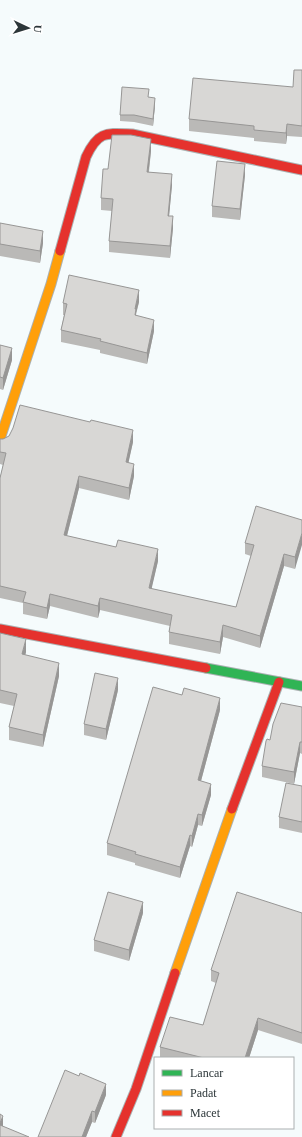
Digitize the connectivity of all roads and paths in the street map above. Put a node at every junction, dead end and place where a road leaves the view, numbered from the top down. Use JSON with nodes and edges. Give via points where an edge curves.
{"nodes":[{"id":1,"x":302,"y":170,"type":"edge"},
{"id":2,"x":0,"y":439,"type":"edge"},
{"id":3,"x":0,"y":628,"type":"edge"},
{"id":4,"x":279,"y":682,"type":"junction"},
{"id":5,"x":302,"y":686,"type":"edge"},
{"id":6,"x":116,"y":1137,"type":"edge"}],
"edges":[{"from":1,"to":2,"type":"street","via":[[132,134],[102,136],[93,143],[86,157],[51,284]]},
{"from":3,"to":4,"type":"street"},
{"from":4,"to":5,"type":"street"},
{"from":4,"to":6,"type":"street","via":[[211,868],[136,1089]]}]}
